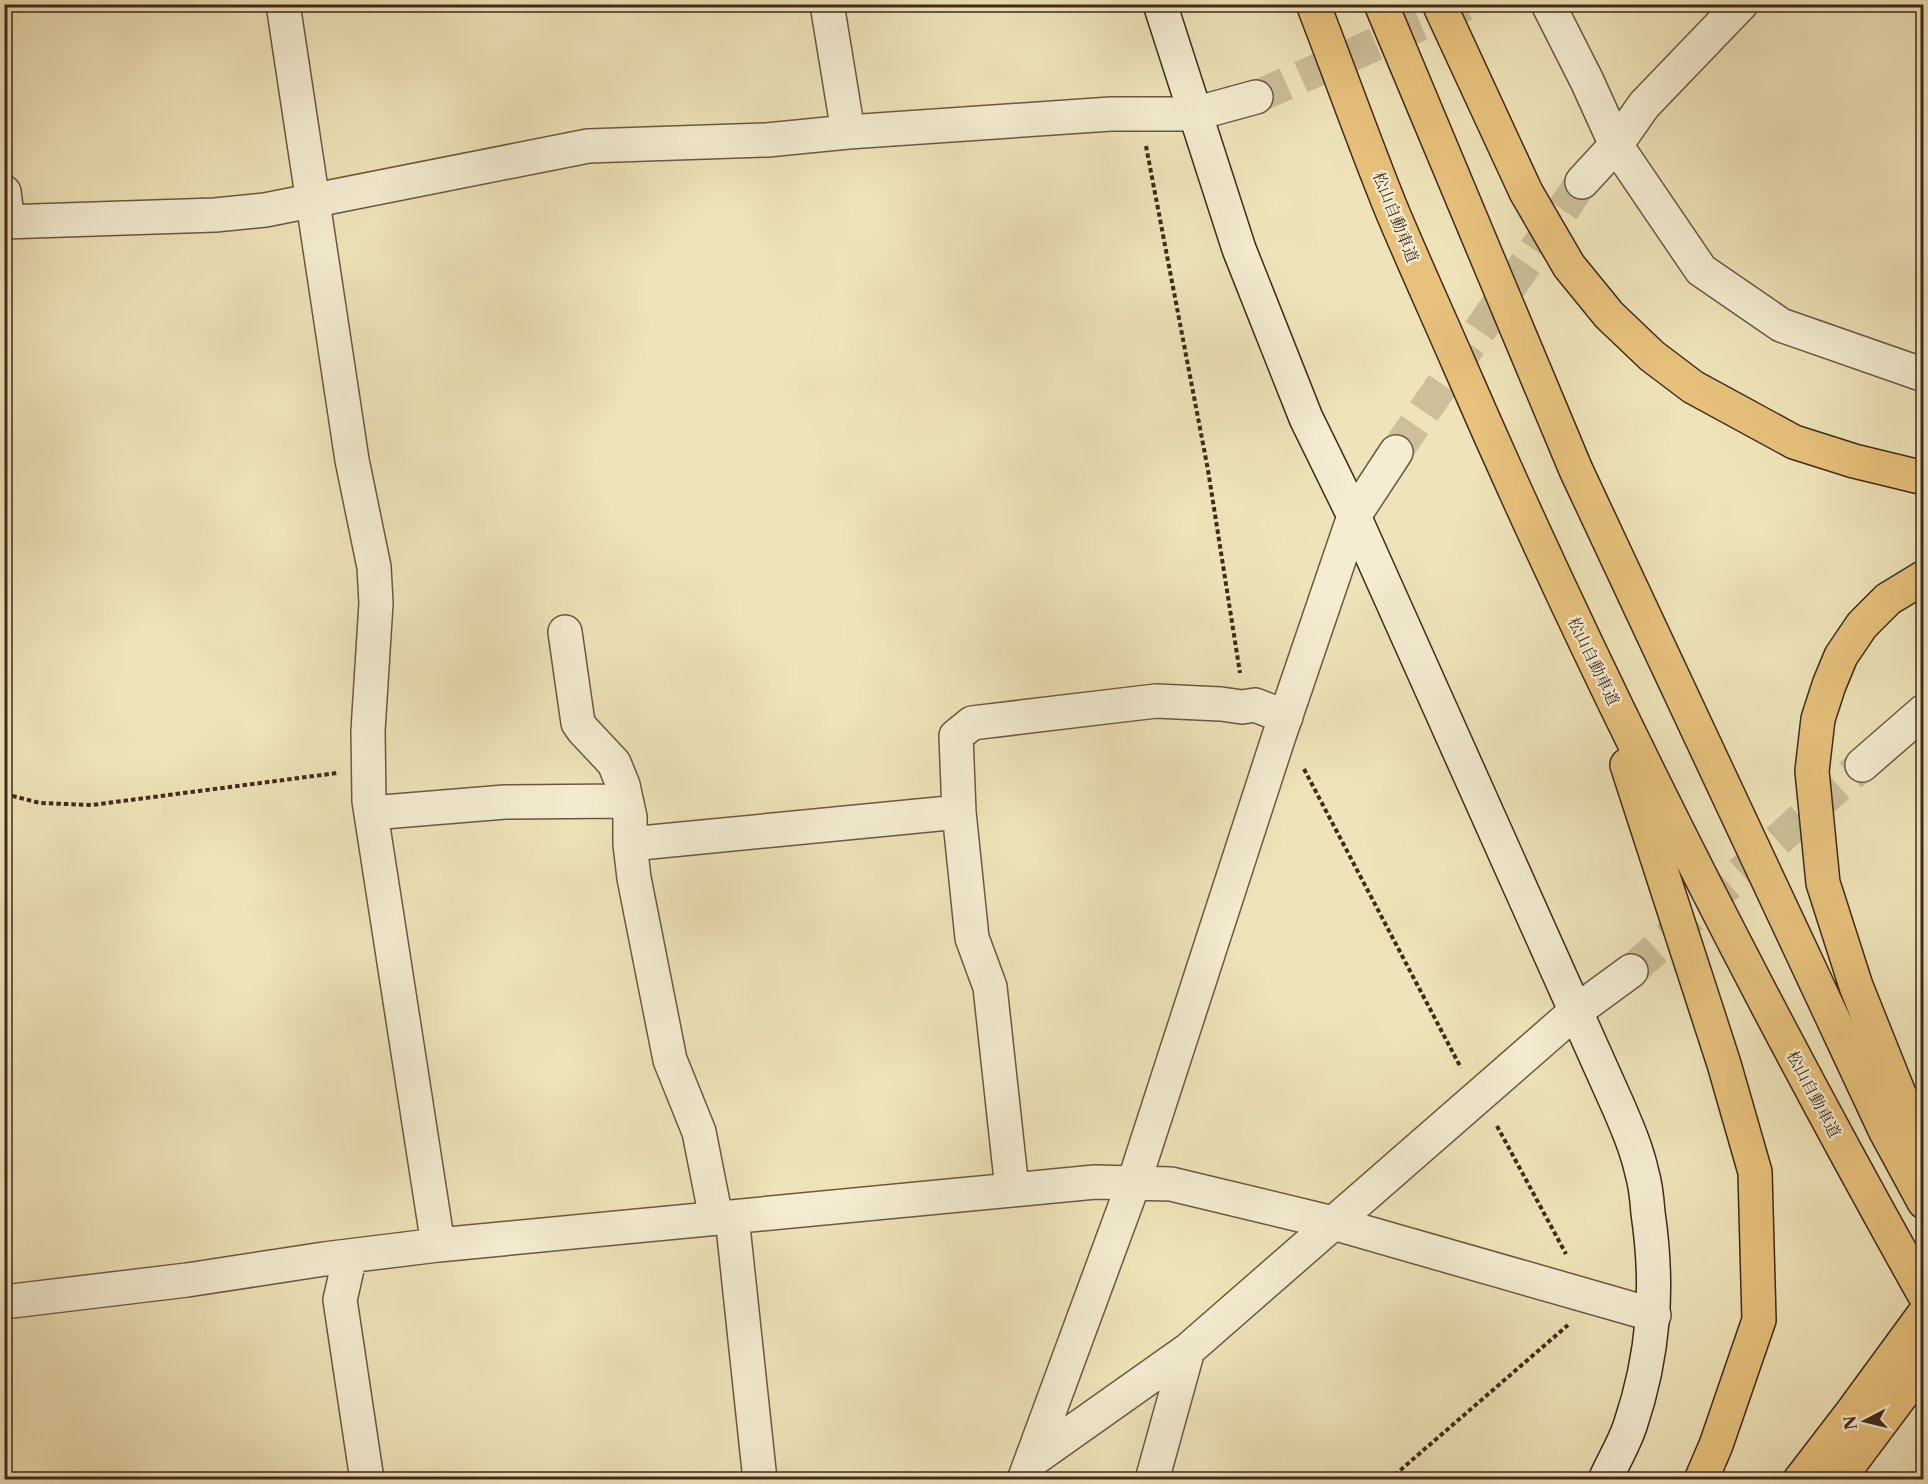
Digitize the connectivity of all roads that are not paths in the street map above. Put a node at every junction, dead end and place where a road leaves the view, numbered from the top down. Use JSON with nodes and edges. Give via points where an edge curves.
{"nodes":[{"id":1,"x":283,"y":4,"type":"edge"},
{"id":2,"x":827,"y":4,"type":"edge"},
{"id":3,"x":1160,"y":4,"type":"edge"},
{"id":4,"x":1313,"y":4,"type":"edge"},
{"id":5,"x":1381,"y":4,"type":"edge"},
{"id":6,"x":1438,"y":4,"type":"edge"},
{"id":7,"x":1548,"y":4,"type":"edge"},
{"id":8,"x":1741,"y":4,"type":"edge"},
{"id":9,"x":1256,"y":96,"type":"tunnel mouth"},
{"id":10,"x":1194,"y":114,"type":"junction"},
{"id":11,"x":848,"y":132,"type":"junction"},
{"id":12,"x":1616,"y":145,"type":"junction"},
{"id":13,"x":1582,"y":182,"type":"tunnel mouth"},
{"id":14,"x":312,"y":202,"type":"junction"},
{"id":15,"x":6,"y":212,"type":"edge"},
{"id":16,"x":1923,"y":375,"type":"edge"},
{"id":17,"x":1396,"y":452,"type":"tunnel mouth"},
{"id":18,"x":1923,"y":478,"type":"edge"},
{"id":19,"x":1353,"y":516,"type":"junction"},
{"id":20,"x":1923,"y":577,"type":"edge"},
{"id":21,"x":564,"y":633,"type":"dead end"},
{"id":22,"x":1592,"y":658,"type":"junction"},
{"id":23,"x":1923,"y":711,"type":"edge"},
{"id":24,"x":1281,"y":729,"type":"junction"},
{"id":25,"x":1862,"y":765,"type":"tunnel mouth"},
{"id":26,"x":626,"y":801,"type":"junction"},
{"id":27,"x":959,"y":812,"type":"junction"},
{"id":28,"x":372,"y":813,"type":"junction"},
{"id":29,"x":630,"y":844,"type":"junction"},
{"id":30,"x":1631,"y":971,"type":"tunnel mouth"},
{"id":31,"x":1575,"y":1012,"type":"junction"},
{"id":32,"x":1897,"y":1124,"type":"junction"},
{"id":33,"x":1923,"y":1156,"type":"edge"},
{"id":34,"x":1134,"y":1182,"type":"junction"},
{"id":35,"x":1012,"y":1189,"type":"junction"},
{"id":36,"x":1923,"y":1202,"type":"edge"},
{"id":37,"x":724,"y":1217,"type":"junction"},
{"id":38,"x":1333,"y":1223,"type":"junction"},
{"id":39,"x":438,"y":1245,"type":"junction"},
{"id":40,"x":350,"y":1256,"type":"junction"},
{"id":41,"x":1923,"y":1294,"type":"edge"},
{"id":42,"x":4,"y":1302,"type":"edge"},
{"id":43,"x":1923,"y":1314,"type":"edge"},
{"id":44,"x":1654,"y":1315,"type":"junction"},
{"id":45,"x":1188,"y":1350,"type":"junction"},
{"id":46,"x":1923,"y":1365,"type":"edge"},
{"id":47,"x":1028,"y":1470,"type":"edge"},
{"id":48,"x":367,"y":1479,"type":"edge"},
{"id":49,"x":760,"y":1479,"type":"edge"},
{"id":50,"x":1152,"y":1479,"type":"edge"},
{"id":51,"x":1605,"y":1479,"type":"edge"},
{"id":52,"x":1701,"y":1479,"type":"edge"},
{"id":53,"x":1800,"y":1479,"type":"edge"},
{"id":54,"x":1838,"y":1479,"type":"edge"}],
"edges":[{"from":1,"to":14,"type":"street"},
{"from":2,"to":11,"type":"street"},
{"from":3,"to":10,"type":"street"},
{"from":4,"to":22,"type":"highway","name":"松山自動車道","via":[[1390,206]]},
{"from":5,"to":32,"type":"highway","via":[[1576,470]]},
{"from":6,"to":18,"type":"highway","via":[[1526,192],[1569,266],[1609,315],[1652,356],[1693,387],[1794,442]]},
{"from":7,"to":12,"type":"street"},
{"from":8,"to":12,"type":"street","via":[[1644,105]]},
{"from":9,"to":10,"type":"street"},
{"from":10,"to":11,"type":"street","via":[[1111,114]]},
{"from":10,"to":19,"type":"street","via":[[1239,249],[1306,418]]},
{"from":11,"to":14,"type":"street","via":[[767,140],[588,146]]},
{"from":12,"to":13,"type":"street"},
{"from":12,"to":16,"type":"street","via":[[1701,270],[1781,325]]},
{"from":14,"to":15,"type":"street","via":[[215,215]]},
{"from":14,"to":28,"type":"street","via":[[352,460],[374,567],[376,603],[368,731]]},
{"from":17,"to":19,"type":"street"},
{"from":19,"to":24,"type":"street"},
{"from":19,"to":31,"type":"street"},
{"from":20,"to":32,"type":"highway","via":[[1888,599],[1862,625],[1841,656],[1818,719],[1812,771],[1823,883]]},
{"from":21,"to":26,"type":"street","via":[[578,723],[614,763]]},
{"from":22,"to":41,"type":"highway","name":"松山自動車道","via":[[1852,1167]]},
{"from":22,"to":52,"type":"highway","via":[[1724,1064],[1755,1172],[1760,1320]]},
{"from":23,"to":25,"type":"street"},
{"from":24,"to":27,"type":"street","via":[[1255,705],[1156,701],[972,723],[956,736]]},
{"from":24,"to":34,"type":"street"},
{"from":26,"to":28,"type":"street","via":[[505,802]]},
{"from":26,"to":29,"type":"street"},
{"from":27,"to":29,"type":"street"},
{"from":27,"to":35,"type":"street","via":[[972,938],[990,987]]},
{"from":28,"to":39,"type":"street"},
{"from":29,"to":37,"type":"street","via":[[670,1060],[699,1132]]},
{"from":30,"to":31,"type":"street"},
{"from":31,"to":38,"type":"street"},
{"from":31,"to":44,"type":"street","via":[[1631,1137],[1643,1174],[1652,1235]]},
{"from":32,"to":33,"type":"highway"},
{"from":32,"to":36,"type":"highway"},
{"from":34,"to":35,"type":"street"},
{"from":34,"to":38,"type":"street","via":[[1171,1184]]},
{"from":34,"to":47,"type":"street"},
{"from":35,"to":37,"type":"street"},
{"from":37,"to":39,"type":"street"},
{"from":37,"to":49,"type":"street"},
{"from":38,"to":44,"type":"street"},
{"from":38,"to":45,"type":"street"},
{"from":39,"to":40,"type":"street"},
{"from":40,"to":42,"type":"street"},
{"from":40,"to":48,"type":"street","via":[[340,1300]]},
{"from":43,"to":53,"type":"highway"},
{"from":44,"to":51,"type":"street","via":[[1646,1370],[1630,1427]]},
{"from":45,"to":47,"type":"street"},
{"from":45,"to":50,"type":"street"},
{"from":46,"to":54,"type":"highway"}]}
